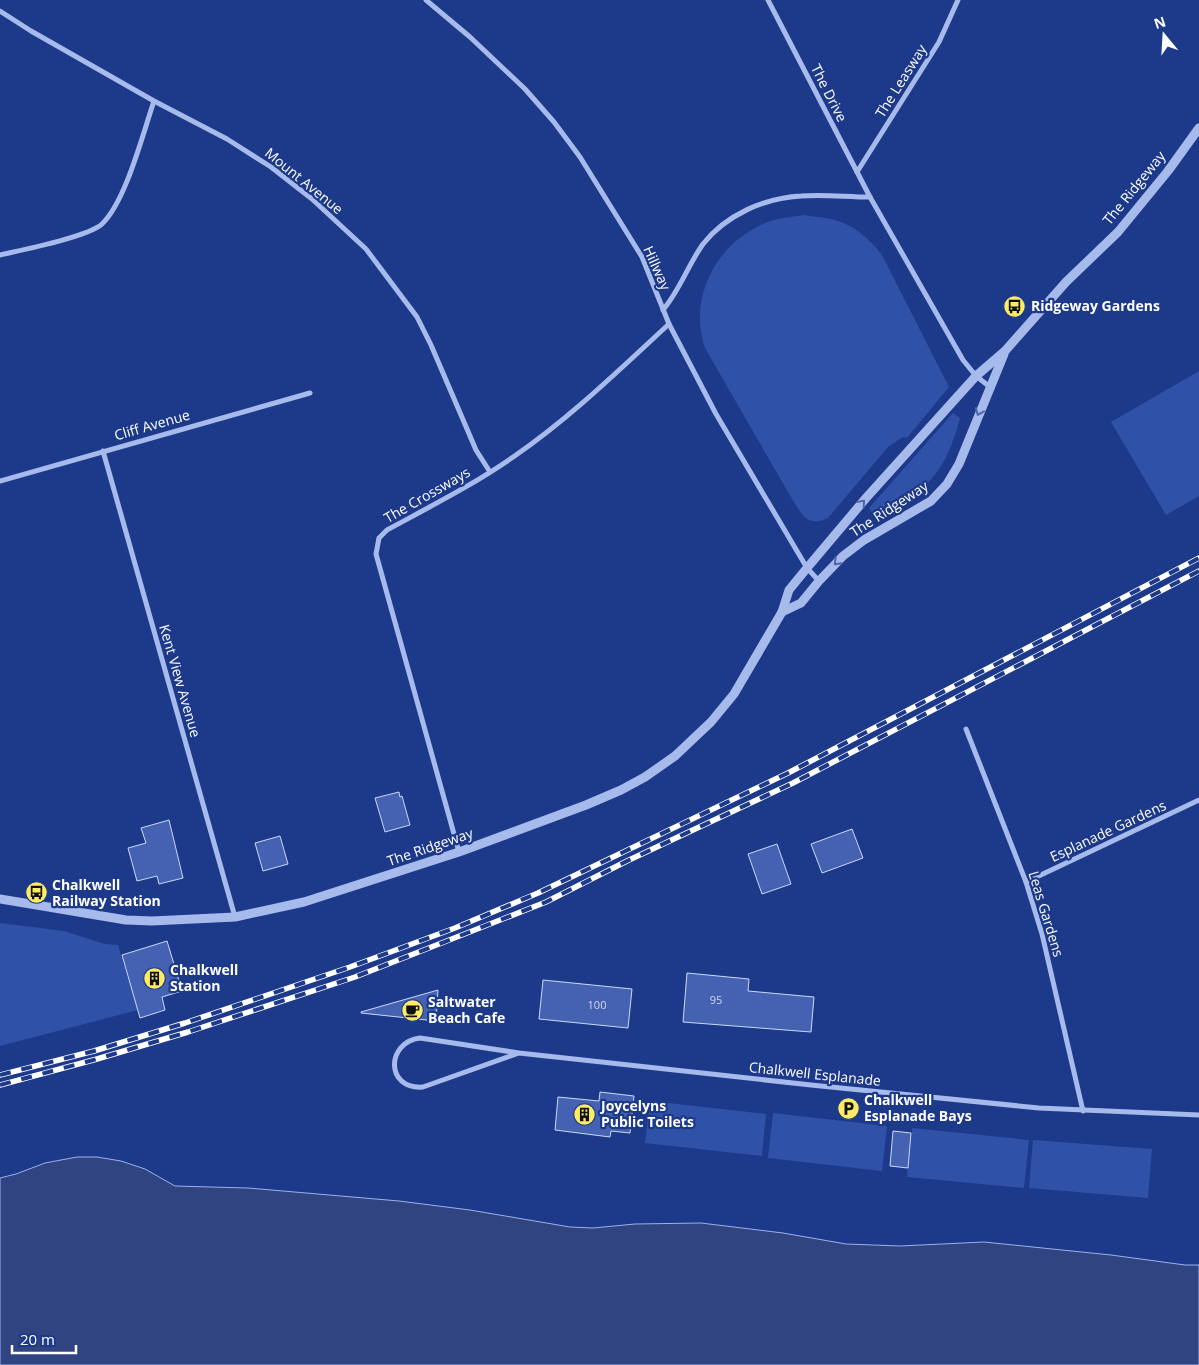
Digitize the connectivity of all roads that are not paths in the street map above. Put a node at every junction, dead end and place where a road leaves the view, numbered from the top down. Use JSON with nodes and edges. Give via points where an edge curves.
{"nodes":[{"id":1,"x":426,"y":0,"type":"edge"},
{"id":2,"x":768,"y":0,"type":"edge"},
{"id":3,"x":958,"y":0,"type":"edge"},
{"id":4,"x":0,"y":11,"type":"edge"},
{"id":5,"x":154,"y":101,"type":"junction"},
{"id":6,"x":1199,"y":128,"type":"edge"},
{"id":7,"x":857,"y":172,"type":"junction"},
{"id":8,"x":870,"y":197,"type":"junction"},
{"id":9,"x":0,"y":255,"type":"edge"},
{"id":10,"x":663,"y":310,"type":"junction"},
{"id":11,"x":669,"y":324,"type":"junction"},
{"id":12,"x":1005,"y":351,"type":"junction"},
{"id":13,"x":976,"y":376,"type":"junction"},
{"id":14,"x":990,"y":387,"type":"junction"},
{"id":15,"x":310,"y":393,"type":"dead end"},
{"id":16,"x":103,"y":451,"type":"junction"},
{"id":17,"x":490,"y":472,"type":"junction"},
{"id":18,"x":0,"y":481,"type":"edge"},
{"id":19,"x":806,"y":568,"type":"junction"},
{"id":20,"x":819,"y":581,"type":"junction"},
{"id":21,"x":782,"y":612,"type":"junction"},
{"id":22,"x":966,"y":729,"type":"dead end"},
{"id":23,"x":1199,"y":800,"type":"edge"},
{"id":24,"x":459,"y":852,"type":"junction"},
{"id":25,"x":1026,"y":882,"type":"junction"},
{"id":26,"x":0,"y":899,"type":"edge"},
{"id":27,"x":235,"y":917,"type":"junction"},
{"id":28,"x":519,"y":1053,"type":"junction"},
{"id":29,"x":1083,"y":1111,"type":"junction"},
{"id":30,"x":1199,"y":1116,"type":"edge"}],
"edges":[{"from":1,"to":10,"type":"street","name":"Hillway","via":[[525,89],[554,122],[580,157],[642,257]]},
{"from":2,"to":7,"type":"street","name":"The Drive"},
{"from":3,"to":7,"type":"street","name":"The Leasway","via":[[939,42]]},
{"from":4,"to":5,"type":"street","name":"Mount Avenue"},
{"from":5,"to":9,"type":"street","via":[[123,191],[101,224],[84,233]]},
{"from":5,"to":17,"type":"street","name":"Mount Avenue","via":[[271,166],[366,248],[417,318],[476,450]]},
{"from":6,"to":12,"type":"street","name":"The Ridgeway","via":[[1118,232],[1066,282]]},
{"from":7,"to":8,"type":"street","name":"The Drive"},
{"from":8,"to":10,"type":"street","via":[[800,196],[754,206],[719,228],[703,245]]},
{"from":8,"to":13,"type":"street","via":[[963,360]]},
{"from":10,"to":11,"type":"street","name":"Hillway"},
{"from":11,"to":17,"type":"street","name":"The Crossways","via":[[554,426]]},
{"from":11,"to":19,"type":"street","name":"Hillway","via":[[716,414]]},
{"from":12,"to":13,"type":"street","name":"The Ridgeway"},
{"from":12,"to":14,"type":"street","name":"The Ridgeway"},
{"from":13,"to":14,"type":"street"},
{"from":19,"to":13,"type":"street","name":"The Ridgeway","one_way":true},
{"from":14,"to":20,"type":"street","name":"The Ridgeway","one_way":true,"via":[[959,464],[947,484],[931,501],[864,540]]},
{"from":15,"to":16,"type":"street","name":"Cliff Avenue"},
{"from":16,"to":18,"type":"street","name":"Cliff Avenue"},
{"from":16,"to":27,"type":"street","name":"Kent View Avenue"},
{"from":17,"to":24,"type":"street","name":"The Crossways","via":[[387,530],[378,538],[376,554]]},
{"from":19,"to":20,"type":"street","name":"Hillway"},
{"from":19,"to":21,"type":"street","name":"The Ridgeway","via":[[789,590]]},
{"from":20,"to":21,"type":"street","name":"The Ridgeway","via":[[801,603]]},
{"from":21,"to":24,"type":"street","name":"The Ridgeway","via":[[734,694],[711,722],[675,756],[621,790]]},
{"from":22,"to":25,"type":"street","name":"Leas Gardens"},
{"from":23,"to":25,"type":"street","name":"Esplanade Gardens"},
{"from":24,"to":27,"type":"street","name":"The Ridgeway","via":[[304,902]]},
{"from":25,"to":29,"type":"street","name":"Leas Gardens","via":[[1042,934]]},
{"from":26,"to":27,"type":"street","name":"The Ridgeway","via":[[126,920]]},
{"from":28,"to":28,"type":"street","name":"Chalkwell Esplanade","via":[[416,1087],[400,1080],[394,1062],[396,1053],[413,1038]]},
{"from":28,"to":29,"type":"street","name":"Chalkwell Esplanade"},
{"from":29,"to":30,"type":"street","name":"Chalkwell Esplanade"}]}
